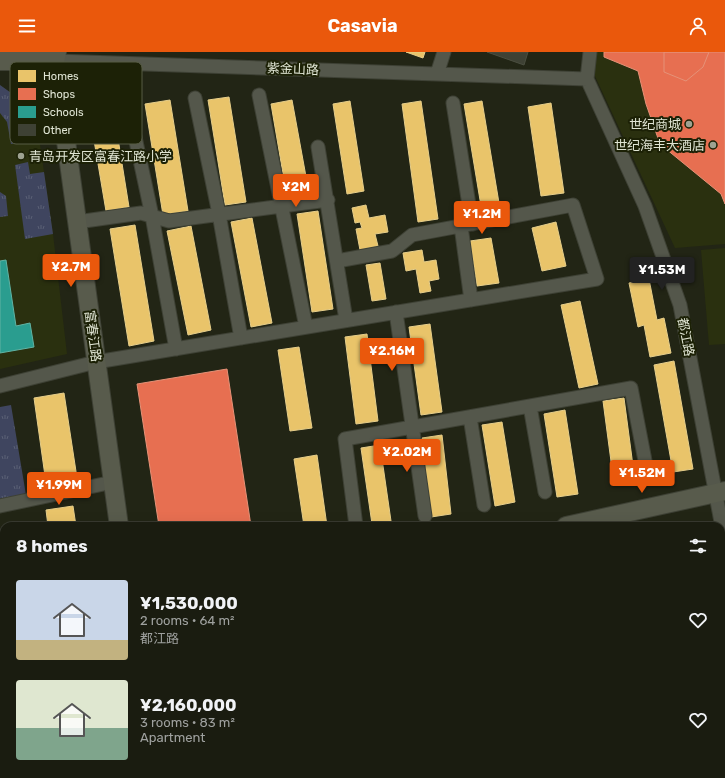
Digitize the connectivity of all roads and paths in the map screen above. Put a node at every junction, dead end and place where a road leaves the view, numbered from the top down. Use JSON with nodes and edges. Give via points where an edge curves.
{"nodes":[{"id":1,"x":444,"y":52,"type":"edge"},
{"id":2,"x":590,"y":52,"type":"edge"},
{"id":3,"x":56,"y":57,"type":"edge"},
{"id":4,"x":0,"y":60,"type":"edge"},
{"id":5,"x":436,"y":74,"type":"junction"},
{"id":6,"x":587,"y":79,"type":"junction"},
{"id":7,"x":259,"y":95,"type":"dead end"},
{"id":8,"x":195,"y":98,"type":"dead end"},
{"id":9,"x":452,"y":103,"type":"dead end"},
{"id":10,"x":67,"y":144,"type":"edge"},
{"id":11,"x":137,"y":144,"type":"edge"},
{"id":12,"x":318,"y":147,"type":"dead end"},
{"id":13,"x":328,"y":200,"type":"junction"},
{"id":14,"x":282,"y":206,"type":"junction"},
{"id":15,"x":219,"y":214,"type":"junction"},
{"id":16,"x":152,"y":216,"type":"junction"},
{"id":17,"x":77,"y":222,"type":"junction"},
{"id":18,"x":466,"y":225,"type":"junction"},
{"id":19,"x":337,"y":261,"type":"junction"},
{"id":20,"x":471,"y":300,"type":"junction"},
{"id":21,"x":396,"y":312,"type":"junction"},
{"id":22,"x":346,"y":320,"type":"junction"},
{"id":23,"x":306,"y":327,"type":"junction"},
{"id":24,"x":241,"y":338,"type":"junction"},
{"id":25,"x":176,"y":349,"type":"junction"},
{"id":26,"x":96,"y":362,"type":"junction"},
{"id":27,"x":0,"y":386,"type":"edge"},
{"id":28,"x":530,"y":406,"type":"junction"},
{"id":29,"x":470,"y":417,"type":"junction"},
{"id":30,"x":413,"y":428,"type":"junction"},
{"id":31,"x":647,"y":472,"type":"dead end"},
{"id":32,"x":113,"y":482,"type":"junction"},
{"id":33,"x":545,"y":492,"type":"dead end"},
{"id":34,"x":721,"y":492,"type":"edge"},
{"id":35,"x":484,"y":505,"type":"dead end"},
{"id":36,"x":0,"y":506,"type":"edge"},
{"id":37,"x":425,"y":516,"type":"dead end"},
{"id":38,"x":118,"y":522,"type":"edge"},
{"id":39,"x":355,"y":522,"type":"edge"},
{"id":40,"x":584,"y":522,"type":"edge"},
{"id":41,"x":723,"y":522,"type":"edge"}],
"edges":[{"from":1,"to":5,"type":"street"},
{"from":2,"to":6,"type":"street"},
{"from":3,"to":4,"type":"street","name":"紫金山路"},
{"from":3,"to":5,"type":"street","name":"紫金山路"},
{"from":5,"to":6,"type":"street","name":"紫金山路"},
{"from":6,"to":34,"type":"street","name":"都江路","via":[[645,206],[680,305]]},
{"from":7,"to":14,"type":"street"},
{"from":8,"to":15,"type":"street"},
{"from":9,"to":18,"type":"street"},
{"from":10,"to":17,"type":"street","name":"富春江路"},
{"from":11,"to":16,"type":"street"},
{"from":12,"to":13,"type":"street"},
{"from":13,"to":14,"type":"street"},
{"from":13,"to":19,"type":"street"},
{"from":14,"to":15,"type":"street"},
{"from":14,"to":23,"type":"street"},
{"from":15,"to":16,"type":"street","via":[[169,220]]},
{"from":15,"to":24,"type":"street"},
{"from":16,"to":17,"type":"street","via":[[142,213]]},
{"from":16,"to":25,"type":"street"},
{"from":17,"to":26,"type":"street","name":"富春江路"},
{"from":18,"to":19,"type":"street","via":[[412,235],[392,250]]},
{"from":18,"to":20,"type":"street"},
{"from":18,"to":20,"type":"street","via":[[573,205],[597,279]]},
{"from":19,"to":22,"type":"street"},
{"from":20,"to":21,"type":"street"},
{"from":21,"to":22,"type":"street"},
{"from":21,"to":30,"type":"street"},
{"from":22,"to":23,"type":"street"},
{"from":23,"to":24,"type":"street"},
{"from":24,"to":25,"type":"street"},
{"from":25,"to":26,"type":"street"},
{"from":26,"to":27,"type":"street"},
{"from":26,"to":32,"type":"street","name":"富春江路"},
{"from":28,"to":29,"type":"street"},
{"from":28,"to":31,"type":"street","via":[[631,388]]},
{"from":28,"to":33,"type":"street"},
{"from":29,"to":30,"type":"street"},
{"from":29,"to":35,"type":"street"},
{"from":30,"to":37,"type":"street"},
{"from":30,"to":39,"type":"street","via":[[345,439]]},
{"from":32,"to":36,"type":"street"},
{"from":32,"to":38,"type":"street","name":"富春江路"},
{"from":34,"to":40,"type":"street"},
{"from":34,"to":41,"type":"street","name":"都江路"}]}
